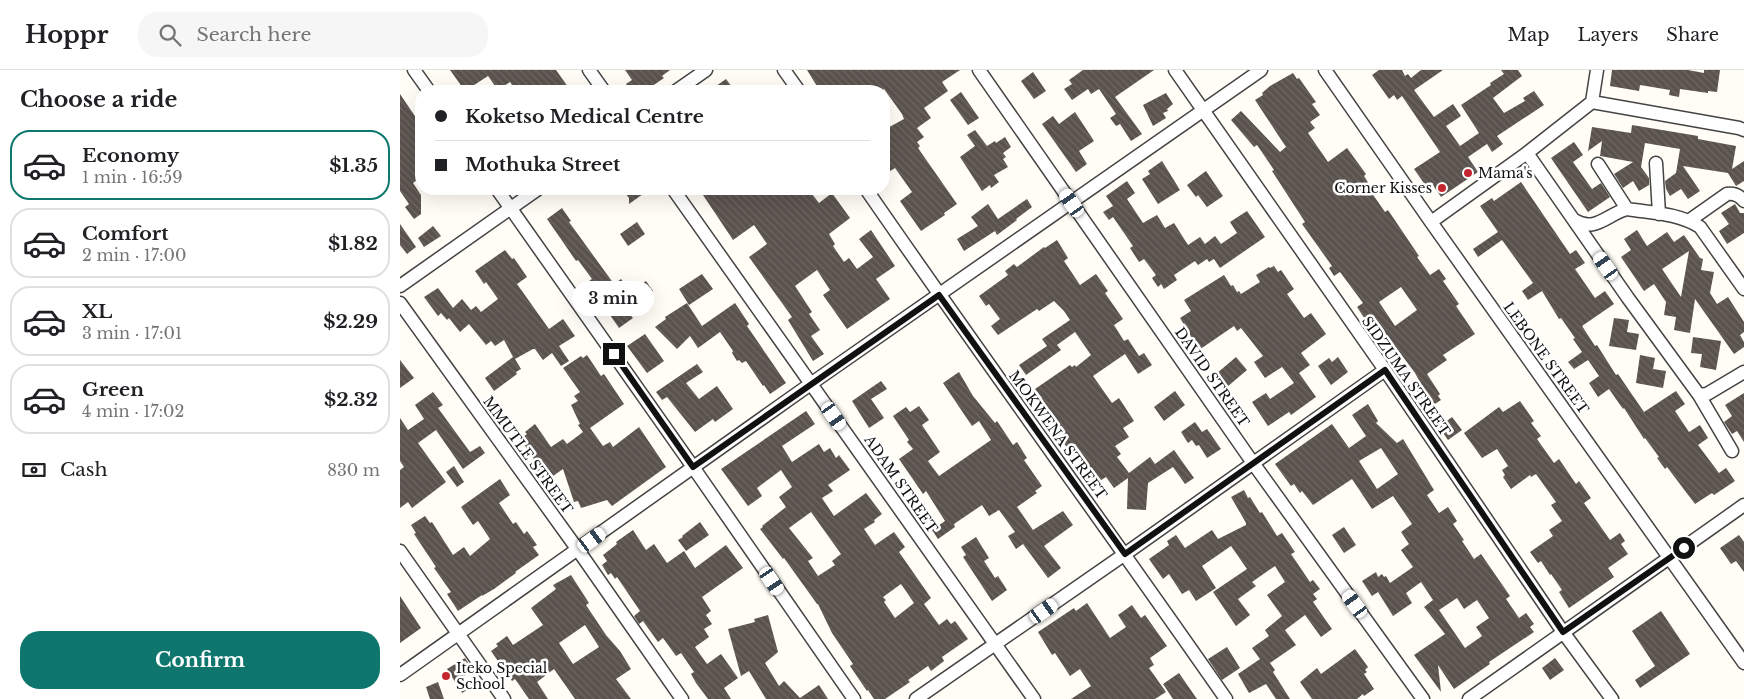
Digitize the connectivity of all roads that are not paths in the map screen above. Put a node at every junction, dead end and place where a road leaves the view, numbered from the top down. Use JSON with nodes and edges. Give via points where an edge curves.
{"nodes":[{"id":1,"x":414,"y":70,"type":"edge"},
{"id":2,"x":589,"y":70,"type":"edge"},
{"id":3,"x":706,"y":70,"type":"edge"},
{"id":4,"x":784,"y":70,"type":"edge"},
{"id":5,"x":979,"y":70,"type":"edge"},
{"id":6,"x":1175,"y":70,"type":"edge"},
{"id":7,"x":1261,"y":70,"type":"edge"},
{"id":8,"x":1325,"y":70,"type":"edge"},
{"id":9,"x":1597,"y":70,"type":"edge"},
{"id":10,"x":425,"y":85,"type":"edge"},
{"id":11,"x":600,"y":85,"type":"edge"},
{"id":12,"x":685,"y":85,"type":"edge"},
{"id":13,"x":795,"y":85,"type":"edge"},
{"id":14,"x":1592,"y":102,"type":"junction"},
{"id":15,"x":1204,"y":111,"type":"junction"},
{"id":16,"x":1744,"y":130,"type":"edge"},
{"id":17,"x":1527,"y":153,"type":"junction"},
{"id":18,"x":1656,"y":163,"type":"dead end"},
{"id":19,"x":1598,"y":164,"type":"dead end"},
{"id":20,"x":501,"y":195,"type":"edge"},
{"id":21,"x":530,"y":195,"type":"edge"},
{"id":22,"x":677,"y":195,"type":"edge"},
{"id":23,"x":870,"y":195,"type":"edge"},
{"id":24,"x":1744,"y":201,"type":"edge"},
{"id":25,"x":1072,"y":203,"type":"junction"},
{"id":26,"x":511,"y":209,"type":"junction"},
{"id":27,"x":1627,"y":209,"type":"junction"},
{"id":28,"x":1659,"y":214,"type":"junction"},
{"id":29,"x":1574,"y":220,"type":"junction"},
{"id":30,"x":1690,"y":220,"type":"junction"},
{"id":31,"x":1431,"y":222,"type":"junction"},
{"id":32,"x":400,"y":286,"type":"edge"},
{"id":33,"x":1744,"y":289,"type":"edge"},
{"id":34,"x":939,"y":295,"type":"junction"},
{"id":35,"x":400,"y":303,"type":"edge"},
{"id":36,"x":1385,"y":370,"type":"junction"},
{"id":37,"x":1744,"y":372,"type":"edge"},
{"id":38,"x":812,"y":383,"type":"junction"},
{"id":39,"x":1699,"y":394,"type":"junction"},
{"id":40,"x":1732,"y":451,"type":"dead end"},
{"id":41,"x":1253,"y":463,"type":"junction"},
{"id":42,"x":693,"y":467,"type":"junction"},
{"id":43,"x":1744,"y":505,"type":"edge"},
{"id":44,"x":578,"y":550,"type":"junction"},
{"id":45,"x":400,"y":551,"type":"edge"},
{"id":46,"x":1125,"y":554,"type":"junction"},
{"id":47,"x":1670,"y":558,"type":"junction"},
{"id":48,"x":1563,"y":632,"type":"junction"},
{"id":49,"x":458,"y":633,"type":"junction"},
{"id":50,"x":995,"y":645,"type":"junction"},
{"id":51,"x":1744,"y":663,"type":"edge"},
{"id":52,"x":400,"y":675,"type":"edge"},
{"id":53,"x":504,"y":699,"type":"edge"},
{"id":54,"x":682,"y":699,"type":"edge"},
{"id":55,"x":854,"y":699,"type":"edge"},
{"id":56,"x":916,"y":699,"type":"edge"},
{"id":57,"x":1034,"y":699,"type":"edge"},
{"id":58,"x":1226,"y":699,"type":"edge"},
{"id":59,"x":1423,"y":699,"type":"edge"},
{"id":60,"x":1469,"y":699,"type":"edge"},
{"id":61,"x":1612,"y":699,"type":"edge"}],
"edges":[{"from":1,"to":10,"type":"street"},
{"from":2,"to":11,"type":"street"},
{"from":3,"to":12,"type":"street"},
{"from":4,"to":13,"type":"street"},
{"from":5,"to":25,"type":"street","name":"DAVID STREET"},
{"from":6,"to":15,"type":"street","name":"SIDZUMA STREET"},
{"from":7,"to":15,"type":"street"},
{"from":8,"to":31,"type":"street","name":"LEBONE STREET"},
{"from":9,"to":14,"type":"street"},
{"from":14,"to":16,"type":"street"},
{"from":14,"to":17,"type":"street"},
{"from":15,"to":25,"type":"street"},
{"from":15,"to":36,"type":"street","name":"SIDZUMA STREET"},
{"from":17,"to":29,"type":"street"},
{"from":17,"to":31,"type":"street"},
{"from":18,"to":28,"type":"street"},
{"from":19,"to":27,"type":"street"},
{"from":20,"to":26,"type":"street"},
{"from":21,"to":26,"type":"street"},
{"from":22,"to":38,"type":"street","name":"ADAM STREET"},
{"from":23,"to":34,"type":"street","name":"MOKWENA STREET"},
{"from":24,"to":30,"type":"street","via":[[1732,193],[1726,194]]},
{"from":25,"to":34,"type":"street"},
{"from":25,"to":41,"type":"street","name":"DAVID STREET"},
{"from":26,"to":32,"type":"street"},
{"from":26,"to":42,"type":"street"},
{"from":27,"to":28,"type":"street"},
{"from":27,"to":29,"type":"street","via":[[1598,224],[1582,225]]},
{"from":28,"to":30,"type":"street"},
{"from":29,"to":39,"type":"street"},
{"from":30,"to":33,"type":"street","via":[[1700,226]]},
{"from":31,"to":47,"type":"street","name":"LEBONE STREET"},
{"from":34,"to":38,"type":"street"},
{"from":34,"to":46,"type":"street","name":"MOKWENA STREET"},
{"from":35,"to":44,"type":"street","name":"MMUTLE STREET"},
{"from":36,"to":41,"type":"street"},
{"from":36,"to":48,"type":"street","name":"SIDZUMA STREET"},
{"from":37,"to":39,"type":"street","via":[[1707,394]]},
{"from":38,"to":42,"type":"street"},
{"from":38,"to":50,"type":"street","name":"ADAM STREET"},
{"from":39,"to":40,"type":"street"},
{"from":41,"to":46,"type":"street"},
{"from":41,"to":59,"type":"street","name":"DAVID STREET"},
{"from":42,"to":44,"type":"street"},
{"from":42,"to":55,"type":"street"},
{"from":43,"to":47,"type":"street"},
{"from":44,"to":49,"type":"street"},
{"from":44,"to":54,"type":"street","name":"MMUTLE STREET"},
{"from":45,"to":49,"type":"street"},
{"from":46,"to":50,"type":"street"},
{"from":46,"to":58,"type":"street","name":"MOKWENA STREET"},
{"from":47,"to":48,"type":"street"},
{"from":47,"to":51,"type":"street","name":"LEBONE STREET"},
{"from":48,"to":60,"type":"street"},
{"from":48,"to":61,"type":"street","name":"SIDZUMA STREET"},
{"from":49,"to":52,"type":"street"},
{"from":49,"to":53,"type":"street"},
{"from":50,"to":56,"type":"street"},
{"from":50,"to":57,"type":"street","name":"ADAM STREET"}]}
